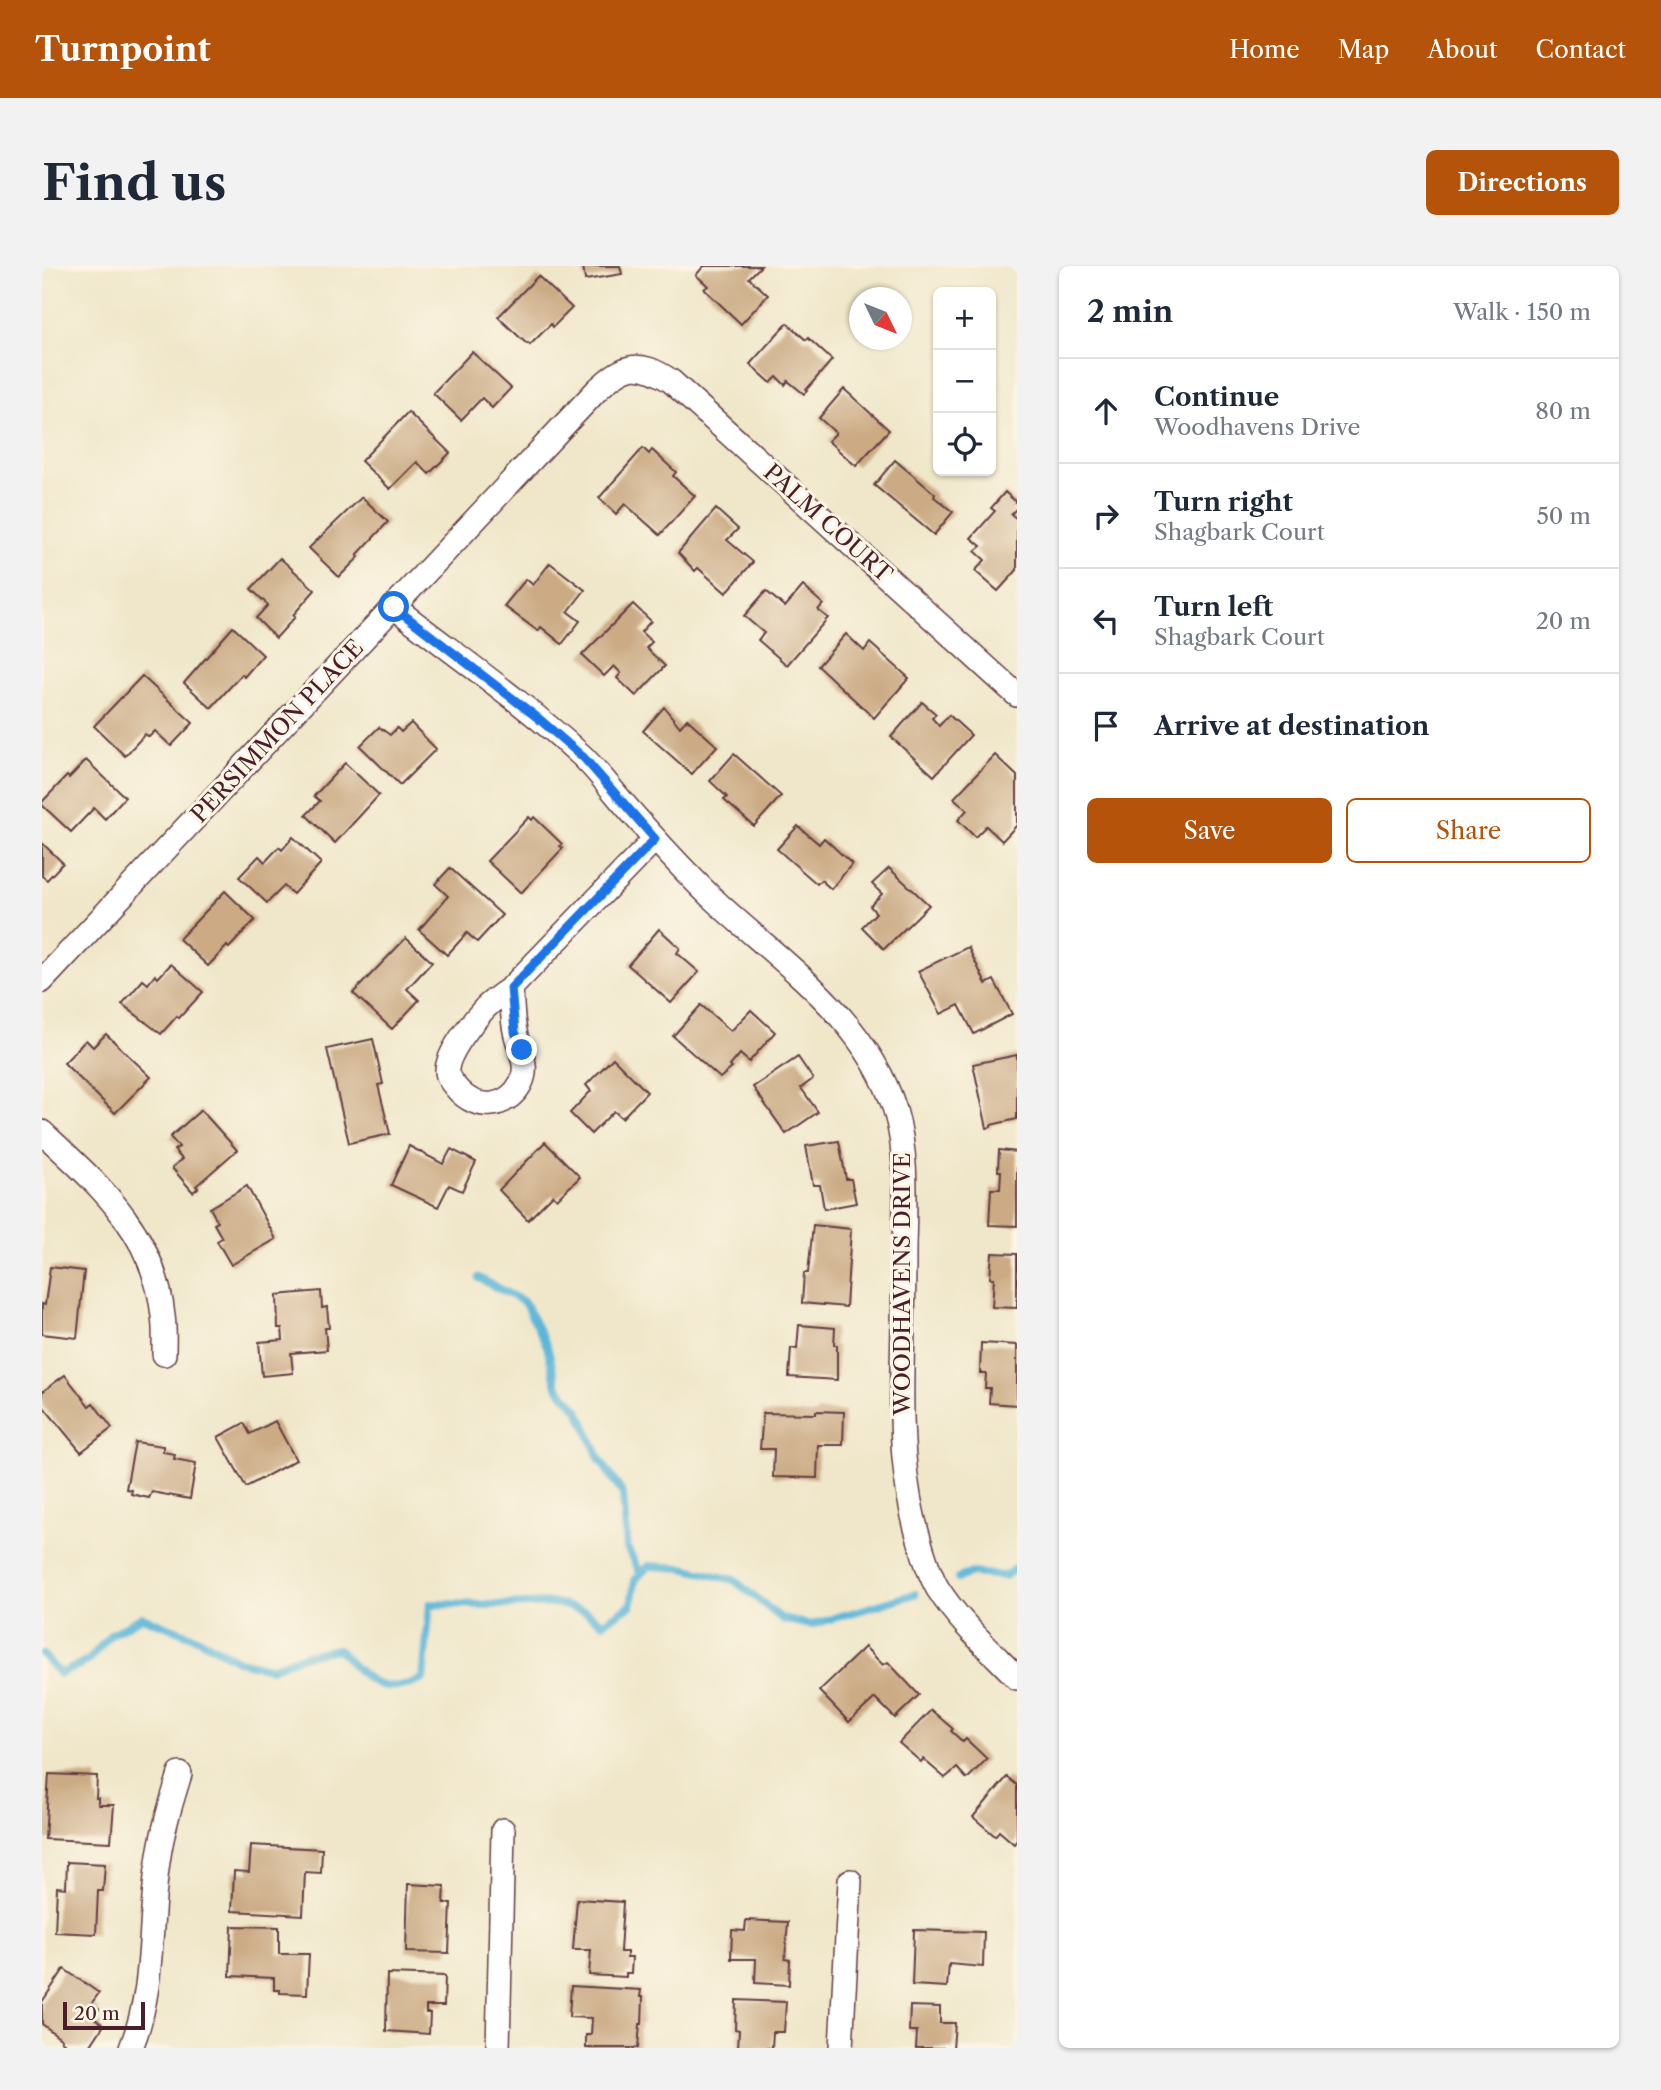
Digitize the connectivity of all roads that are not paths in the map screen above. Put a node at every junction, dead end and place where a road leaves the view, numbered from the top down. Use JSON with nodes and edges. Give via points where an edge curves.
{"nodes":[{"id":1,"x":632,"y":367,"type":"joint"},
{"id":2,"x":394,"y":607,"type":"junction"},
{"id":3,"x":1017,"y":695,"type":"edge"},
{"id":4,"x":655,"y":839,"type":"junction"},
{"id":5,"x":42,"y":981,"type":"edge"},
{"id":6,"x":511,"y":988,"type":"junction"},
{"id":7,"x":42,"y":1132,"type":"edge"},
{"id":8,"x":164,"y":1354,"type":"dead end"},
{"id":9,"x":1017,"y":1678,"type":"edge"},
{"id":10,"x":180,"y":1774,"type":"dead end"},
{"id":11,"x":503,"y":1830,"type":"dead end"},
{"id":12,"x":850,"y":1881,"type":"dead end"},
{"id":13,"x":131,"y":2048,"type":"edge"},
{"id":14,"x":498,"y":2048,"type":"edge"},
{"id":15,"x":841,"y":2048,"type":"edge"}],
"edges":[{"from":1,"to":2,"type":"street","name":"PERSIMMON PLACE","via":[[597,390]]},
{"from":1,"to":3,"type":"street","name":"PALM COURT","via":[[653,369],[671,381]]},
{"from":2,"to":4,"type":"street","name":"WOODHAVENS DRIVE","via":[[584,758]]},
{"from":2,"to":5,"type":"street","name":"PERSIMMON PLACE"},
{"from":4,"to":6,"type":"street"},
{"from":4,"to":9,"type":"street","name":"WOODHAVENS DRIVE","via":[[832,1008],[867,1049],[880,1073],[903,1146],[901,1433],[914,1524],[937,1587]]},
{"from":6,"to":6,"type":"street","via":[[486,1007],[450,1059],[447,1072],[451,1083],[471,1102],[497,1104],[521,1082],[524,1065]]},
{"from":7,"to":8,"type":"street","via":[[103,1191],[142,1243],[153,1268],[163,1315]]},
{"from":10,"to":13,"type":"street","via":[[158,1863],[150,1976]]},
{"from":11,"to":14,"type":"street"},
{"from":12,"to":15,"type":"street"}]}
